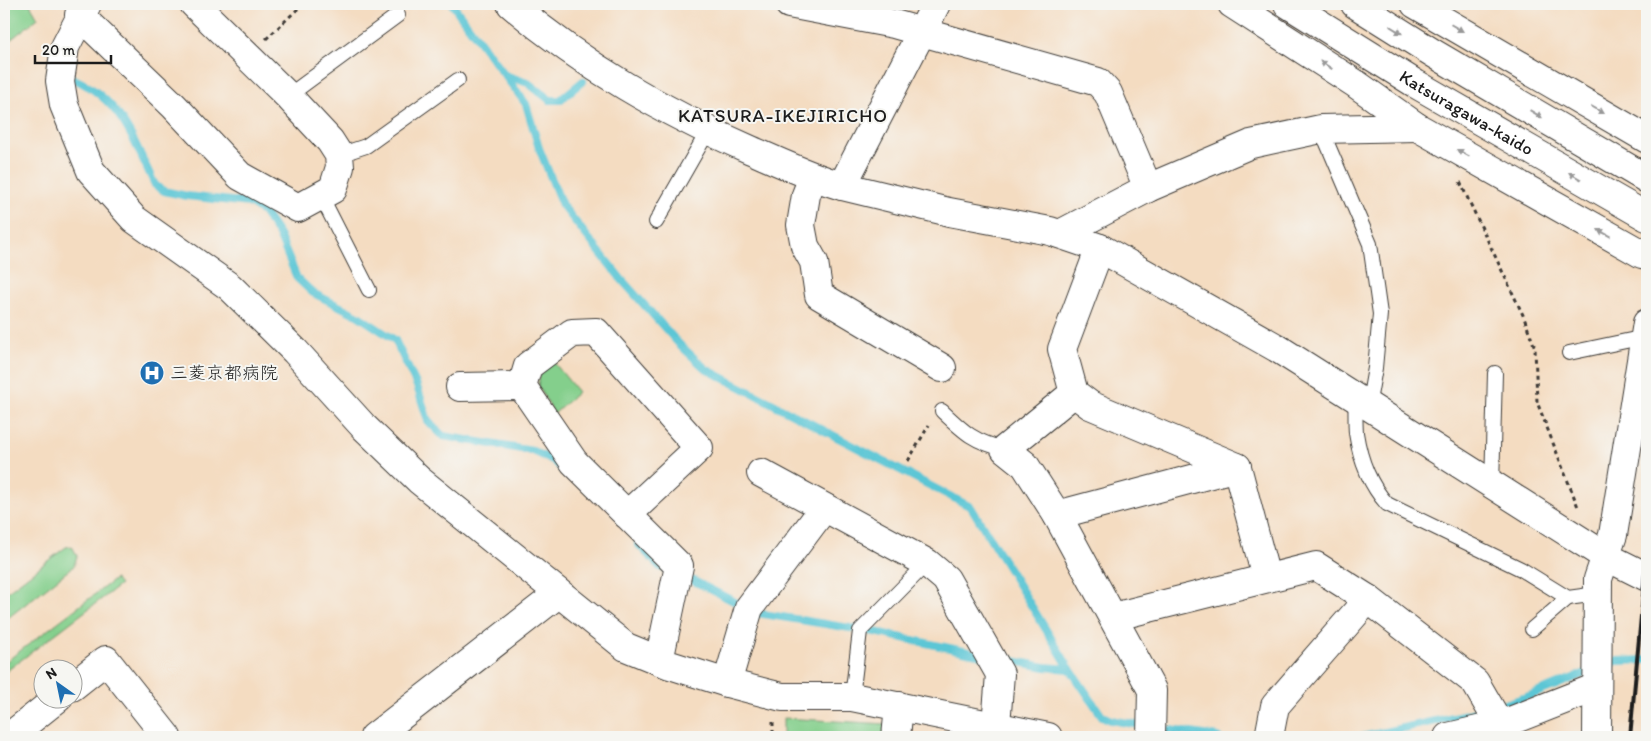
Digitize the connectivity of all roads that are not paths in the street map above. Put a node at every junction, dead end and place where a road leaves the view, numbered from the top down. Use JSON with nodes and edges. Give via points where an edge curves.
{"nodes":[{"id":1,"x":194,"y":4,"type":"edge"},
{"id":2,"x":511,"y":4,"type":"edge"},
{"id":3,"x":789,"y":4,"type":"edge"},
{"id":4,"x":936,"y":4,"type":"edge"},
{"id":5,"x":1232,"y":4,"type":"edge"},
{"id":6,"x":1288,"y":4,"type":"edge"},
{"id":7,"x":1355,"y":4,"type":"edge"},
{"id":8,"x":1415,"y":4,"type":"edge"},
{"id":9,"x":83,"y":10,"type":"edge"},
{"id":10,"x":398,"y":15,"type":"dead end"},
{"id":11,"x":920,"y":32,"type":"junction"},
{"id":12,"x":458,"y":80,"type":"dead end"},
{"id":13,"x":288,"y":96,"type":"junction"},
{"id":14,"x":1417,"y":127,"type":"junction"},
{"id":15,"x":1320,"y":130,"type":"junction"},
{"id":16,"x":708,"y":131,"type":"junction"},
{"id":17,"x":1647,"y":139,"type":"edge"},
{"id":18,"x":339,"y":155,"type":"junction"},
{"id":19,"x":813,"y":178,"type":"junction"},
{"id":20,"x":1647,"y":180,"type":"edge"},
{"id":21,"x":842,"y":186,"type":"junction"},
{"id":22,"x":1148,"y":188,"type":"junction"},
{"id":23,"x":321,"y":196,"type":"junction"},
{"id":24,"x":1647,"y":218,"type":"edge"},
{"id":25,"x":656,"y":222,"type":"dead end"},
{"id":26,"x":1060,"y":234,"type":"junction"},
{"id":27,"x":1100,"y":248,"type":"junction"},
{"id":28,"x":1647,"y":255,"type":"edge"},
{"id":29,"x":369,"y":290,"type":"dead end"},
{"id":30,"x":1646,"y":330,"type":"edge"},
{"id":31,"x":1569,"y":353,"type":"dead end"},
{"id":32,"x":942,"y":368,"type":"dead end"},
{"id":33,"x":1495,"y":373,"type":"dead end"},
{"id":34,"x":522,"y":386,"type":"junction"},
{"id":35,"x":460,"y":387,"type":"dead end"},
{"id":36,"x":1074,"y":393,"type":"junction"},
{"id":37,"x":1362,"y":402,"type":"junction"},
{"id":38,"x":942,"y":410,"type":"road end"},
{"id":39,"x":1005,"y":449,"type":"junction"},
{"id":40,"x":1237,"y":467,"type":"junction"},
{"id":41,"x":761,"y":473,"type":"dead end"},
{"id":42,"x":1492,"y":486,"type":"junction"},
{"id":43,"x":824,"y":508,"type":"junction"},
{"id":44,"x":627,"y":515,"type":"junction"},
{"id":45,"x":1056,"y":515,"type":"junction"},
{"id":46,"x":1605,"y":556,"type":"junction"},
{"id":47,"x":927,"y":563,"type":"junction"},
{"id":48,"x":1266,"y":577,"type":"junction"},
{"id":49,"x":1647,"y":577,"type":"edge"},
{"id":50,"x":558,"y":594,"type":"junction"},
{"id":51,"x":1597,"y":594,"type":"junction"},
{"id":52,"x":1568,"y":598,"type":"junction"},
{"id":53,"x":1368,"y":599,"type":"junction"},
{"id":54,"x":1113,"y":617,"type":"junction"},
{"id":55,"x":1532,"y":629,"type":"dead end"},
{"id":56,"x":659,"y":662,"type":"junction"},
{"id":57,"x":1597,"y":674,"type":"junction"},
{"id":58,"x":82,"y":679,"type":"edge"},
{"id":59,"x":727,"y":683,"type":"junction"},
{"id":60,"x":852,"y":696,"type":"junction"},
{"id":61,"x":899,"y":706,"type":"junction"},
{"id":62,"x":45,"y":708,"type":"edge"},
{"id":63,"x":1494,"y":713,"type":"junction"},
{"id":64,"x":996,"y":725,"type":"junction"},
{"id":65,"x":1152,"y":729,"type":"edge"},
{"id":66,"x":8,"y":737,"type":"edge"},
{"id":67,"x":167,"y":737,"type":"edge"},
{"id":68,"x":374,"y":737,"type":"edge"},
{"id":69,"x":896,"y":737,"type":"edge"},
{"id":70,"x":1048,"y":737,"type":"edge"},
{"id":71,"x":1269,"y":737,"type":"edge"},
{"id":72,"x":1448,"y":737,"type":"edge"},
{"id":73,"x":1597,"y":737,"type":"edge"}],
"edges":[{"from":1,"to":13,"type":"street"},
{"from":2,"to":16,"type":"street","via":[[614,81]]},
{"from":3,"to":11,"type":"street"},
{"from":4,"to":11,"type":"street"},
{"from":14,"to":5,"type":"street","one_way":true},
{"from":24,"to":6,"type":"street","name":"Katsuragawa-kaido","one_way":true,"via":[[1416,84]]},
{"from":7,"to":20,"type":"street","name":"Katsuragawa-kaido","one_way":true},
{"from":8,"to":17,"type":"street","one_way":true},
{"from":9,"to":23,"type":"street","via":[[240,176],[298,208]]},
{"from":9,"to":50,"type":"street","via":[[64,47],[60,81],[64,105],[91,171],[134,219],[230,287],[295,351],[364,428],[419,480]]},
{"from":10,"to":13,"type":"lane"},
{"from":11,"to":21,"type":"street"},
{"from":11,"to":22,"type":"street","via":[[1098,82],[1108,92]]},
{"from":12,"to":18,"type":"lane","via":[[366,146]]},
{"from":13,"to":18,"type":"street"},
{"from":14,"to":15,"type":"street"},
{"from":28,"to":14,"type":"street","one_way":true},
{"from":15,"to":22,"type":"street","via":[[1250,144]]},
{"from":15,"to":37,"type":"lane","via":[[1370,244],[1380,314],[1375,368]]},
{"from":16,"to":19,"type":"street"},
{"from":16,"to":25,"type":"lane"},
{"from":18,"to":23,"type":"street","via":[[340,167],[333,189]]},
{"from":19,"to":21,"type":"street"},
{"from":19,"to":32,"type":"street","via":[[801,225],[805,246],[814,262],[819,295]]},
{"from":21,"to":26,"type":"street"},
{"from":22,"to":26,"type":"street"},
{"from":23,"to":29,"type":"lane"},
{"from":26,"to":27,"type":"street"},
{"from":27,"to":36,"type":"street","via":[[1062,349]]},
{"from":27,"to":37,"type":"street","via":[[1277,348]]},
{"from":30,"to":31,"type":"lane"},
{"from":30,"to":46,"type":"street","via":[[1613,535]]},
{"from":33,"to":42,"type":"lane"},
{"from":34,"to":35,"type":"street"},
{"from":34,"to":44,"type":"street","via":[[574,462]]},
{"from":34,"to":44,"type":"street","via":[[528,366],[572,333],[596,332],[699,448]]},
{"from":36,"to":39,"type":"street"},
{"from":36,"to":40,"type":"street","via":[[1090,405]]},
{"from":37,"to":42,"type":"street"},
{"from":37,"to":52,"type":"lane","via":[[1356,432],[1362,460],[1376,492],[1387,504],[1521,568]]},
{"from":38,"to":39,"type":"lane","via":[[965,432],[984,444]]},
{"from":39,"to":45,"type":"street","via":[[1025,465]]},
{"from":40,"to":45,"type":"street"},
{"from":40,"to":48,"type":"street"},
{"from":41,"to":43,"type":"street"},
{"from":42,"to":46,"type":"street"},
{"from":43,"to":47,"type":"street"},
{"from":43,"to":59,"type":"street","via":[[749,608]]},
{"from":44,"to":56,"type":"street","via":[[679,566]]},
{"from":45,"to":54,"type":"street"},
{"from":46,"to":49,"type":"street"},
{"from":46,"to":51,"type":"street"},
{"from":47,"to":60,"type":"lane","via":[[860,631]]},
{"from":47,"to":64,"type":"street","via":[[946,579],[1000,674]]},
{"from":48,"to":53,"type":"street","via":[[1316,566]]},
{"from":48,"to":54,"type":"street"},
{"from":50,"to":56,"type":"street","via":[[626,647]]},
{"from":50,"to":68,"type":"street"},
{"from":51,"to":52,"type":"lane"},
{"from":51,"to":57,"type":"street"},
{"from":52,"to":55,"type":"lane"},
{"from":53,"to":63,"type":"street","via":[[1475,682]]},
{"from":53,"to":71,"type":"street","via":[[1275,706]]},
{"from":54,"to":65,"type":"street","via":[[1152,690]]},
{"from":56,"to":59,"type":"street"},
{"from":57,"to":63,"type":"street"},
{"from":57,"to":73,"type":"street"},
{"from":58,"to":67,"type":"street","via":[[106,660]]},
{"from":59,"to":60,"type":"street","via":[[782,697]]},
{"from":60,"to":61,"type":"street"},
{"from":61,"to":64,"type":"street"},
{"from":61,"to":69,"type":"street"},
{"from":62,"to":66,"type":"street"},
{"from":63,"to":72,"type":"street"},
{"from":64,"to":70,"type":"street"}]}
